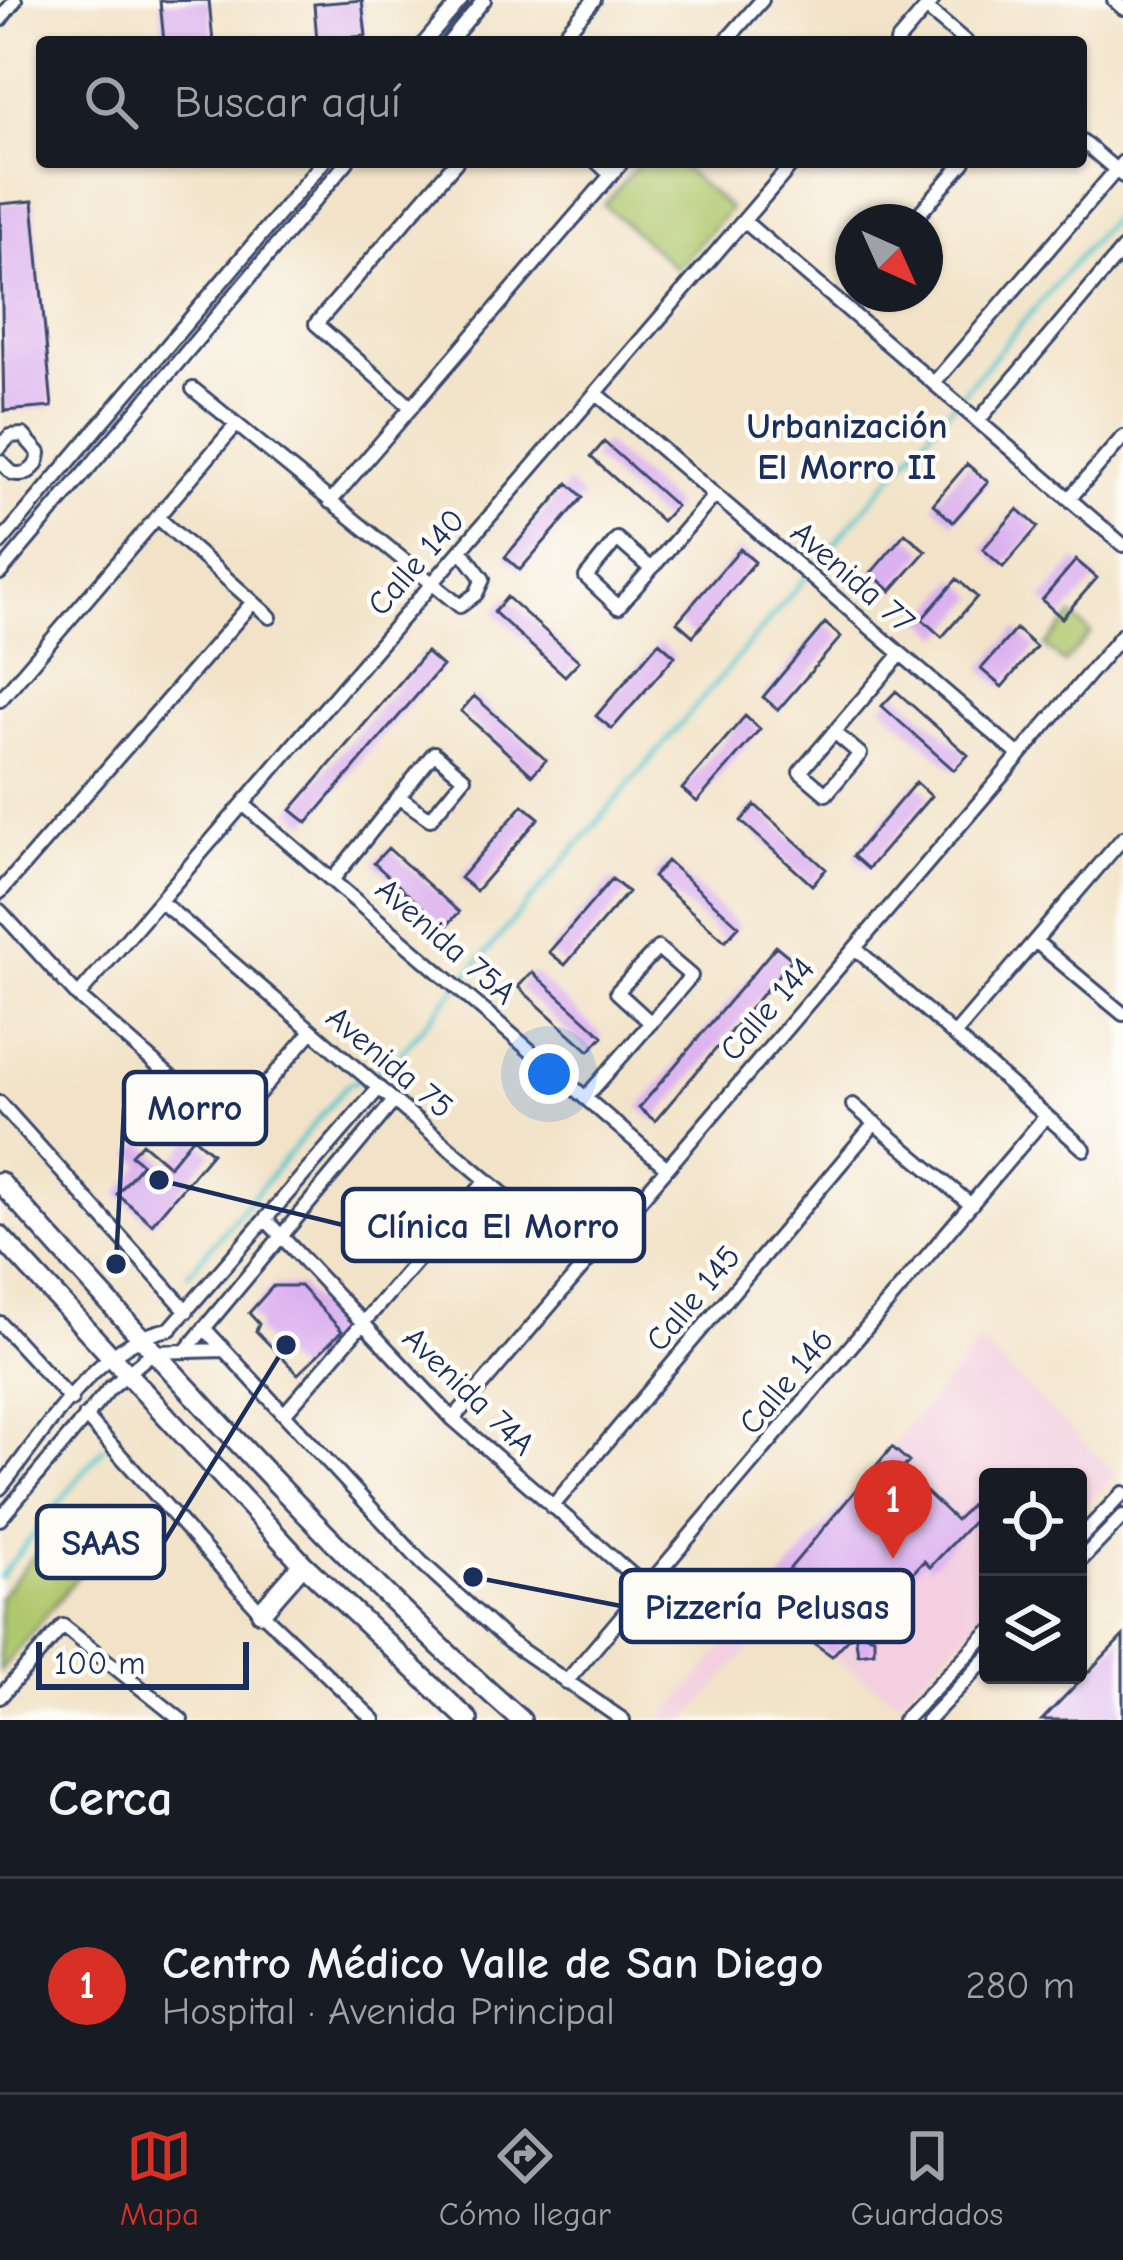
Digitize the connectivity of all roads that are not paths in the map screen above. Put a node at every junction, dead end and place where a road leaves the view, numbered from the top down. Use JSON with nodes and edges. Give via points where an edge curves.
{"nodes":[{"id":1,"x":15,"y":0,"type":"edge"},
{"id":2,"x":461,"y":0,"type":"edge"},
{"id":3,"x":484,"y":0,"type":"edge"},
{"id":4,"x":595,"y":0,"type":"edge"},
{"id":5,"x":761,"y":0,"type":"edge"},
{"id":6,"x":1114,"y":0,"type":"edge"},
{"id":7,"x":930,"y":4,"type":"edge"},
{"id":8,"x":1123,"y":8,"type":"edge"},
{"id":9,"x":0,"y":20,"type":"edge"},
{"id":10,"x":430,"y":36,"type":"edge"},
{"id":11,"x":454,"y":36,"type":"edge"},
{"id":12,"x":564,"y":36,"type":"edge"},
{"id":13,"x":730,"y":36,"type":"edge"},
{"id":14,"x":902,"y":36,"type":"edge"},
{"id":15,"x":960,"y":36,"type":"edge"},
{"id":16,"x":1087,"y":144,"type":"edge"},
{"id":17,"x":318,"y":168,"type":"edge"},
{"id":18,"x":342,"y":168,"type":"edge"},
{"id":19,"x":451,"y":168,"type":"edge"},
{"id":20,"x":603,"y":168,"type":"edge"},
{"id":21,"x":617,"y":168,"type":"edge"},
{"id":22,"x":789,"y":168,"type":"edge"},
{"id":23,"x":959,"y":168,"type":"edge"},
{"id":24,"x":1120,"y":169,"type":"edge"},
{"id":25,"x":611,"y":175,"type":"junction"},
{"id":26,"x":928,"y":204,"type":"edge"},
{"id":27,"x":744,"y":221,"type":"junction"},
{"id":28,"x":1123,"y":249,"type":"edge"},
{"id":29,"x":835,"y":299,"type":"edge"},
{"id":30,"x":850,"y":312,"type":"edge"},
{"id":31,"x":934,"y":383,"type":"junction"},
{"id":32,"x":193,"y":389,"type":"dead end"},
{"id":33,"x":596,"y":393,"type":"junction"},
{"id":34,"x":411,"y":407,"type":"junction"},
{"id":35,"x":972,"y":416,"type":"junction"},
{"id":36,"x":236,"y":425,"type":"junction"},
{"id":37,"x":1123,"y":437,"type":"edge"},
{"id":38,"x":0,"y":447,"type":"edge"},
{"id":39,"x":0,"y":461,"type":"edge"},
{"id":40,"x":34,"y":468,"type":"junction"},
{"id":41,"x":47,"y":488,"type":"junction"},
{"id":42,"x":715,"y":495,"type":"junction"},
{"id":43,"x":1069,"y":499,"type":"junction"},
{"id":44,"x":62,"y":501,"type":"junction"},
{"id":45,"x":330,"y":502,"type":"junction"},
{"id":46,"x":157,"y":517,"type":"junction"},
{"id":47,"x":0,"y":543,"type":"edge"},
{"id":48,"x":1123,"y":544,"type":"edge"},
{"id":49,"x":461,"y":550,"type":"junction"},
{"id":50,"x":651,"y":569,"type":"junction"},
{"id":51,"x":0,"y":573,"type":"edge"},
{"id":52,"x":430,"y":586,"type":"junction"},
{"id":53,"x":253,"y":602,"type":"junction"},
{"id":54,"x":270,"y":617,"type":"dead end"},
{"id":55,"x":1123,"y":634,"type":"edge"},
{"id":56,"x":902,"y":654,"type":"junction"},
{"id":57,"x":0,"y":700,"type":"edge"},
{"id":58,"x":834,"y":732,"type":"junction"},
{"id":59,"x":1019,"y":755,"type":"junction"},
{"id":60,"x":399,"y":797,"type":"junction"},
{"id":61,"x":243,"y":804,"type":"junction"},
{"id":62,"x":1123,"y":838,"type":"edge"},
{"id":63,"x":333,"y":879,"type":"junction"},
{"id":64,"x":0,"y":892,"type":"edge"},
{"id":65,"x":160,"y":901,"type":"junction"},
{"id":66,"x":0,"y":911,"type":"edge"},
{"id":67,"x":1035,"y":941,"type":"junction"},
{"id":68,"x":855,"y":948,"type":"junction"},
{"id":69,"x":78,"y":997,"type":"junction"},
{"id":70,"x":1123,"y":1014,"type":"edge"},
{"id":71,"x":650,"y":1023,"type":"junction"},
{"id":72,"x":312,"y":1031,"type":"junction"},
{"id":73,"x":954,"y":1035,"type":"junction"},
{"id":74,"x":376,"y":1085,"type":"junction"},
{"id":75,"x":585,"y":1098,"type":"junction"},
{"id":76,"x":394,"y":1101,"type":"junction"},
{"id":77,"x":0,"y":1103,"type":"edge"},
{"id":78,"x":853,"y":1105,"type":"dead end"},
{"id":79,"x":1046,"y":1116,"type":"junction"},
{"id":80,"x":875,"y":1124,"type":"junction"},
{"id":81,"x":1084,"y":1149,"type":"dead end"},
{"id":82,"x":667,"y":1168,"type":"junction"},
{"id":83,"x":487,"y":1180,"type":"junction"},
{"id":84,"x":0,"y":1182,"type":"edge"},
{"id":85,"x":971,"y":1205,"type":"junction"},
{"id":86,"x":267,"y":1221,"type":"junction"},
{"id":87,"x":280,"y":1235,"type":"junction"},
{"id":88,"x":0,"y":1236,"type":"edge"},
{"id":89,"x":585,"y":1264,"type":"junction"},
{"id":90,"x":187,"y":1311,"type":"junction"},
{"id":91,"x":0,"y":1323,"type":"edge"},
{"id":92,"x":364,"y":1326,"type":"junction"},
{"id":93,"x":206,"y":1330,"type":"junction"},
{"id":94,"x":138,"y":1335,"type":"junction"},
{"id":95,"x":187,"y":1348,"type":"junction"},
{"id":96,"x":224,"y":1350,"type":"junction"},
{"id":97,"x":152,"y":1352,"type":"junction"},
{"id":98,"x":110,"y":1358,"type":"junction"},
{"id":99,"x":124,"y":1375,"type":"junction"},
{"id":100,"x":71,"y":1400,"type":"junction"},
{"id":101,"x":284,"y":1414,"type":"junction"},
{"id":102,"x":85,"y":1416,"type":"junction"},
{"id":103,"x":453,"y":1419,"type":"junction"},
{"id":104,"x":0,"y":1488,"type":"edge"},
{"id":105,"x":1123,"y":1492,"type":"edge"},
{"id":106,"x":552,"y":1507,"type":"junction"},
{"id":107,"x":1123,"y":1516,"type":"edge"},
{"id":108,"x":0,"y":1519,"type":"edge"},
{"id":109,"x":1087,"y":1530,"type":"edge"},
{"id":110,"x":1087,"y":1554,"type":"edge"},
{"id":111,"x":303,"y":1564,"type":"junction"},
{"id":112,"x":646,"y":1587,"type":"junction"},
{"id":113,"x":261,"y":1612,"type":"junction"},
{"id":114,"x":979,"y":1643,"type":"edge"},
{"id":115,"x":979,"y":1667,"type":"edge"},
{"id":116,"x":566,"y":1682,"type":"junction"},
{"id":117,"x":0,"y":1696,"type":"edge"},
{"id":118,"x":181,"y":1720,"type":"edge"},
{"id":119,"x":374,"y":1720,"type":"edge"},
{"id":120,"x":468,"y":1720,"type":"edge"},
{"id":121,"x":521,"y":1720,"type":"edge"},
{"id":122,"x":622,"y":1720,"type":"edge"},
{"id":123,"x":904,"y":1720,"type":"edge"},
{"id":124,"x":928,"y":1720,"type":"edge"}],
"edges":[{"from":1,"to":9,"type":"street"},
{"from":2,"to":10,"type":"street"},
{"from":3,"to":11,"type":"street"},
{"from":4,"to":12,"type":"street"},
{"from":5,"to":13,"type":"street"},
{"from":6,"to":8,"type":"street"},
{"from":7,"to":14,"type":"street"},
{"from":7,"to":15,"type":"street"},
{"from":16,"to":24,"type":"street"},
{"from":17,"to":41,"type":"street"},
{"from":18,"to":44,"type":"street"},
{"from":19,"to":34,"type":"street","via":[[316,324]]},
{"from":20,"to":25,"type":"street"},
{"from":21,"to":25,"type":"street"},
{"from":22,"to":27,"type":"street","name":"Calle 140"},
{"from":23,"to":26,"type":"street"},
{"from":24,"to":31,"type":"street"},
{"from":25,"to":34,"type":"street"},
{"from":27,"to":29,"type":"street"},
{"from":27,"to":33,"type":"street","name":"Calle 140"},
{"from":28,"to":35,"type":"street"},
{"from":30,"to":31,"type":"street"},
{"from":31,"to":35,"type":"street"},
{"from":32,"to":36,"type":"street"},
{"from":33,"to":42,"type":"street","name":"Avenida 77"},
{"from":33,"to":49,"type":"street","name":"Calle 140"},
{"from":34,"to":45,"type":"street"},
{"from":35,"to":43,"type":"street"},
{"from":36,"to":45,"type":"street"},
{"from":36,"to":46,"type":"street"},
{"from":37,"to":43,"type":"street"},
{"from":38,"to":40,"type":"street","via":[[10,436],[29,437],[39,453]]},
{"from":39,"to":40,"type":"street","via":[[18,475]]},
{"from":40,"to":41,"type":"street"},
{"from":41,"to":44,"type":"street"},
{"from":41,"to":47,"type":"street"},
{"from":42,"to":50,"type":"street"},
{"from":42,"to":56,"type":"street","name":"Avenida 77"},
{"from":43,"to":48,"type":"street"},
{"from":44,"to":51,"type":"street"},
{"from":45,"to":52,"type":"street"},
{"from":46,"to":53,"type":"street"},
{"from":46,"to":57,"type":"street"},
{"from":49,"to":52,"type":"street","name":"Calle 140"},
{"from":49,"to":52,"type":"street","via":[[483,579],[476,594],[460,606]]},
{"from":50,"to":50,"type":"street","via":[[618,607],[586,577],[616,539]]},
{"from":52,"to":61,"type":"street","name":"Calle 140"},
{"from":53,"to":54,"type":"street"},
{"from":53,"to":64,"type":"street"},
{"from":55,"to":59,"type":"street","name":"Calle 144"},
{"from":56,"to":58,"type":"street"},
{"from":56,"to":59,"type":"street","name":"Avenida 77"},
{"from":58,"to":58,"type":"street","via":[[800,772],[826,794],[860,754]]},
{"from":59,"to":68,"type":"street","name":"Calle 144"},
{"from":60,"to":60,"type":"street","via":[[434,753],[464,778],[430,819]]},
{"from":60,"to":63,"type":"street"},
{"from":61,"to":63,"type":"street","name":"Avenida 75A"},
{"from":61,"to":65,"type":"street","name":"Calle 140"},
{"from":62,"to":67,"type":"street"},
{"from":63,"to":75,"type":"street","name":"Avenida 75A"},
{"from":65,"to":69,"type":"street","name":"Calle 140"},
{"from":65,"to":72,"type":"street","name":"Avenida 75"},
{"from":66,"to":69,"type":"street"},
{"from":67,"to":70,"type":"street"},
{"from":67,"to":73,"type":"street"},
{"from":68,"to":73,"type":"street"},
{"from":68,"to":82,"type":"street","name":"Calle 144"},
{"from":69,"to":72,"type":"street","via":[[230,1128]]},
{"from":71,"to":71,"type":"street","via":[[691,976],[658,948],[617,992]]},
{"from":71,"to":75,"type":"street"},
{"from":72,"to":74,"type":"street","name":"Avenida 75"},
{"from":73,"to":79,"type":"street"},
{"from":74,"to":76,"type":"street","name":"Avenida 75"},
{"from":74,"to":86,"type":"street"},
{"from":75,"to":82,"type":"street","name":"Avenida 75A"},
{"from":76,"to":83,"type":"street","name":"Avenida 75"},
{"from":76,"to":87,"type":"street"},
{"from":77,"to":90,"type":"street"},
{"from":78,"to":80,"type":"street"},
{"from":79,"to":81,"type":"street"},
{"from":79,"to":85,"type":"street","name":"Calle 146"},
{"from":80,"to":85,"type":"street"},
{"from":80,"to":106,"type":"street","name":"Calle 145"},
{"from":82,"to":89,"type":"street","name":"Calle 144"},
{"from":83,"to":89,"type":"street","name":"Avenida 75"},
{"from":83,"to":92,"type":"street"},
{"from":84,"to":94,"type":"main road"},
{"from":85,"to":112,"type":"street","name":"Calle 146"},
{"from":86,"to":87,"type":"street","name":"Avenida 74A"},
{"from":86,"to":90,"type":"street"},
{"from":87,"to":92,"type":"street","name":"Avenida 74A"},
{"from":87,"to":93,"type":"street"},
{"from":88,"to":98,"type":"main road"},
{"from":89,"to":103,"type":"street","name":"Calle 144"},
{"from":90,"to":94,"type":"street","via":[[170,1329]]},
{"from":91,"to":100,"type":"street"},
{"from":92,"to":101,"type":"street"},
{"from":92,"to":103,"type":"street","name":"Avenida 74A"},
{"from":93,"to":95,"type":"street"},
{"from":93,"to":96,"type":"street"},
{"from":94,"to":97,"type":"main road"},
{"from":94,"to":98,"type":"street"},
{"from":95,"to":96,"type":"street"},
{"from":95,"to":97,"type":"street"},
{"from":96,"to":101,"type":"street"},
{"from":97,"to":99,"type":"street"},
{"from":97,"to":121,"type":"main road"},
{"from":98,"to":99,"type":"main road"},
{"from":98,"to":100,"type":"street"},
{"from":99,"to":102,"type":"street"},
{"from":99,"to":111,"type":"main road"},
{"from":100,"to":104,"type":"street"},
{"from":101,"to":116,"type":"street","via":[[422,1562]]},
{"from":102,"to":108,"type":"street"},
{"from":102,"to":113,"type":"street"},
{"from":103,"to":106,"type":"street","name":"Avenida 74A"},
{"from":105,"to":109,"type":"street"},
{"from":106,"to":112,"type":"street","name":"Avenida 74A"},
{"from":107,"to":110,"type":"street"},
{"from":111,"to":113,"type":"main road"},
{"from":111,"to":120,"type":"main road"},
{"from":112,"to":116,"type":"street","name":"Calle 146"},
{"from":113,"to":119,"type":"street"},
{"from":114,"to":123,"type":"street"},
{"from":115,"to":124,"type":"street"},
{"from":116,"to":122,"type":"street"},
{"from":117,"to":118,"type":"street","via":[[62,1626]]}]}
